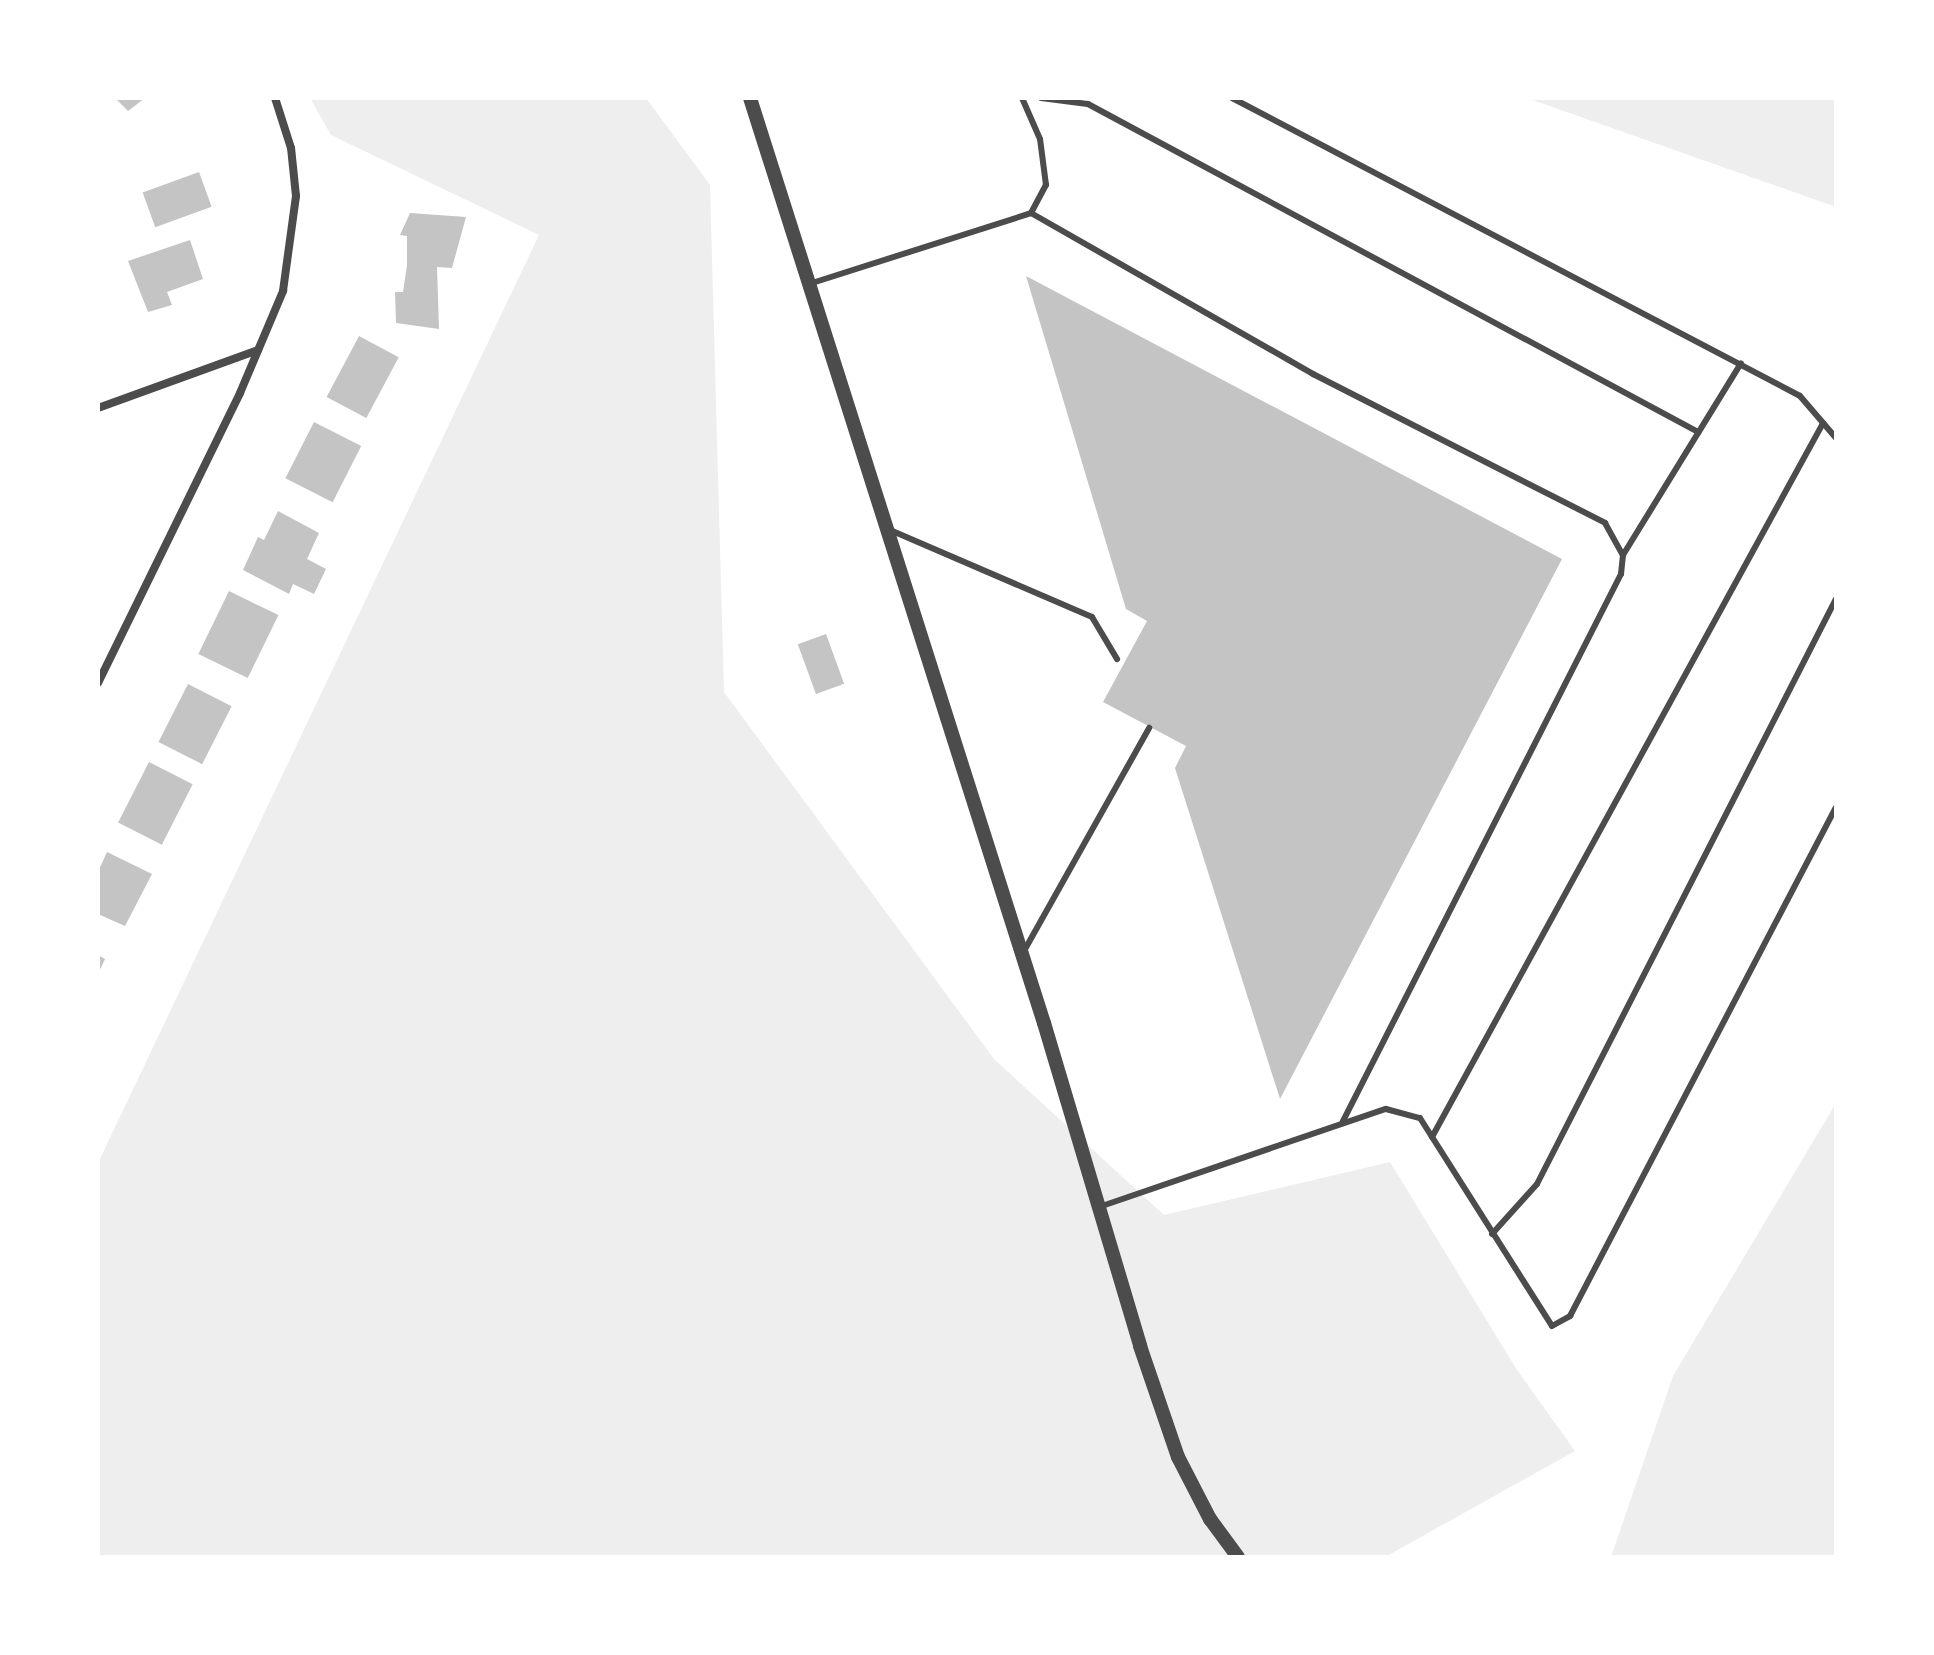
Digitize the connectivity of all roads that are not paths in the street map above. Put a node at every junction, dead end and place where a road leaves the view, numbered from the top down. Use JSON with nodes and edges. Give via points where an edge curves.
{"nodes":[{"id":1,"x":275,"y":98,"type":"edge"},
{"id":2,"x":750,"y":98,"type":"edge"},
{"id":3,"x":1022,"y":98,"type":"edge"},
{"id":4,"x":1041,"y":98,"type":"edge"},
{"id":5,"x":1232,"y":98,"type":"edge"},
{"id":6,"x":1031,"y":213,"type":"junction"},
{"id":7,"x":809,"y":284,"type":"junction"},
{"id":8,"x":258,"y":350,"type":"junction"},
{"id":9,"x":1741,"y":363,"type":"junction"},
{"id":10,"x":98,"y":408,"type":"edge"},
{"id":11,"x":1823,"y":423,"type":"junction"},
{"id":12,"x":1698,"y":432,"type":"junction"},
{"id":13,"x":1836,"y":438,"type":"edge"},
{"id":14,"x":887,"y":529,"type":"junction"},
{"id":15,"x":1623,"y":555,"type":"junction"},
{"id":16,"x":1836,"y":599,"type":"edge"},
{"id":17,"x":1117,"y":659,"type":"dead end"},
{"id":18,"x":98,"y":683,"type":"edge"},
{"id":19,"x":1149,"y":728,"type":"dead end"},
{"id":20,"x":1836,"y":807,"type":"edge"},
{"id":21,"x":1023,"y":955,"type":"junction"},
{"id":22,"x":1343,"y":1121,"type":"junction"},
{"id":23,"x":1432,"y":1137,"type":"junction"},
{"id":24,"x":1098,"y":1207,"type":"junction"},
{"id":25,"x":1492,"y":1234,"type":"junction"},
{"id":26,"x":1238,"y":1557,"type":"edge"}],
"edges":[{"from":1,"to":8,"type":"street","via":[[291,148],[293,244],[283,291]]},
{"from":2,"to":7,"type":"street"},
{"from":3,"to":6,"type":"lane","via":[[1040,139],[1046,185]]},
{"from":4,"to":12,"type":"lane","via":[[1088,104]]},
{"from":5,"to":9,"type":"lane"},
{"from":6,"to":7,"type":"lane"},
{"from":6,"to":15,"type":"lane","via":[[1313,374],[1605,523]]},
{"from":7,"to":14,"type":"street"},
{"from":8,"to":10,"type":"street"},
{"from":8,"to":18,"type":"street"},
{"from":9,"to":11,"type":"lane","via":[[1800,396]]},
{"from":9,"to":12,"type":"lane"},
{"from":11,"to":13,"type":"lane"},
{"from":11,"to":23,"type":"lane"},
{"from":12,"to":15,"type":"lane"},
{"from":14,"to":17,"type":"lane","via":[[1092,617]]},
{"from":14,"to":21,"type":"street"},
{"from":15,"to":22,"type":"lane","via":[[1621,574]]},
{"from":16,"to":25,"type":"lane","via":[[1537,1184]]},
{"from":19,"to":21,"type":"lane"},
{"from":20,"to":25,"type":"lane","via":[[1570,1316],[1552,1326]]},
{"from":21,"to":24,"type":"street"},
{"from":22,"to":23,"type":"lane","via":[[1386,1109],[1420,1118]]},
{"from":22,"to":24,"type":"lane"},
{"from":23,"to":25,"type":"lane"},
{"from":24,"to":26,"type":"street","via":[[1178,1457],[1210,1519]]}]}
